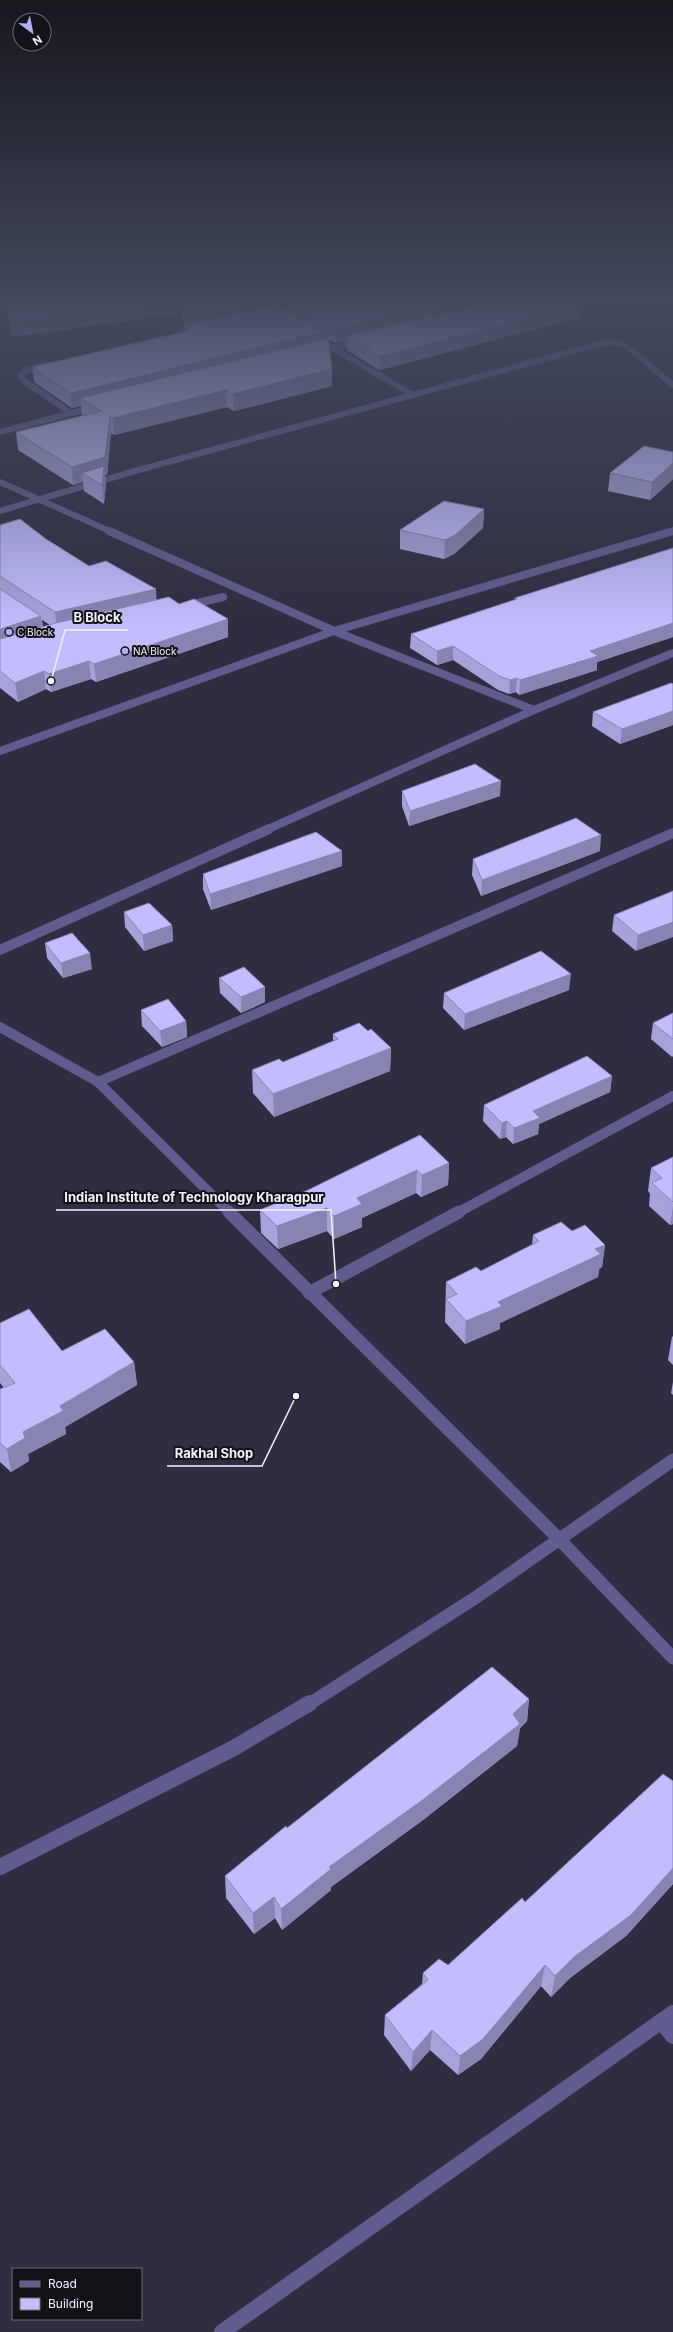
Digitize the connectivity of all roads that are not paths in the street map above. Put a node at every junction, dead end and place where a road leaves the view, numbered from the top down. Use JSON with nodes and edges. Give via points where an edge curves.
{"nodes":[{"id":1,"x":62,"y":407,"type":"edge"},
{"id":2,"x":95,"y":407,"type":"edge"},
{"id":3,"x":370,"y":407,"type":"edge"},
{"id":4,"x":71,"y":413,"type":"junction"},
{"id":5,"x":0,"y":432,"type":"edge"},
{"id":6,"x":0,"y":482,"type":"edge"},
{"id":7,"x":40,"y":498,"type":"junction"},
{"id":8,"x":0,"y":511,"type":"edge"},
{"id":9,"x":673,"y":531,"type":"edge"},
{"id":10,"x":223,"y":597,"type":"dead end"},
{"id":11,"x":177,"y":608,"type":"edge"},
{"id":12,"x":334,"y":631,"type":"junction"},
{"id":13,"x":673,"y":653,"type":"edge"},
{"id":14,"x":534,"y":710,"type":"junction"},
{"id":15,"x":0,"y":750,"type":"edge"},
{"id":16,"x":673,"y":833,"type":"edge"},
{"id":17,"x":0,"y":950,"type":"edge"},
{"id":18,"x":0,"y":1027,"type":"edge"},
{"id":19,"x":98,"y":1082,"type":"junction"},
{"id":20,"x":673,"y":1096,"type":"edge"},
{"id":21,"x":309,"y":1293,"type":"junction"},
{"id":22,"x":673,"y":1460,"type":"edge"},
{"id":23,"x":559,"y":1539,"type":"junction"},
{"id":24,"x":673,"y":1658,"type":"edge"},
{"id":25,"x":0,"y":1866,"type":"edge"},
{"id":26,"x":667,"y":2017,"type":"edge"},
{"id":27,"x":673,"y":2036,"type":"edge"},
{"id":28,"x":222,"y":2332,"type":"edge"}],
"edges":[{"from":1,"to":4,"type":"street"},
{"from":2,"to":4,"type":"street"},
{"from":3,"to":7,"type":"street"},
{"from":4,"to":5,"type":"street"},
{"from":6,"to":7,"type":"street"},
{"from":7,"to":8,"type":"street"},
{"from":7,"to":12,"type":"street"},
{"from":9,"to":12,"type":"street"},
{"from":10,"to":11,"type":"street"},
{"from":12,"to":14,"type":"street"},
{"from":12,"to":15,"type":"street"},
{"from":13,"to":14,"type":"street"},
{"from":14,"to":17,"type":"street"},
{"from":16,"to":19,"type":"street"},
{"from":18,"to":19,"type":"street"},
{"from":19,"to":21,"type":"street"},
{"from":20,"to":21,"type":"street"},
{"from":21,"to":23,"type":"street"},
{"from":22,"to":23,"type":"street"},
{"from":23,"to":24,"type":"street"},
{"from":23,"to":25,"type":"street","via":[[475,1598],[297,1711],[232,1749]]},
{"from":26,"to":27,"type":"street"},
{"from":26,"to":28,"type":"street"}]}
